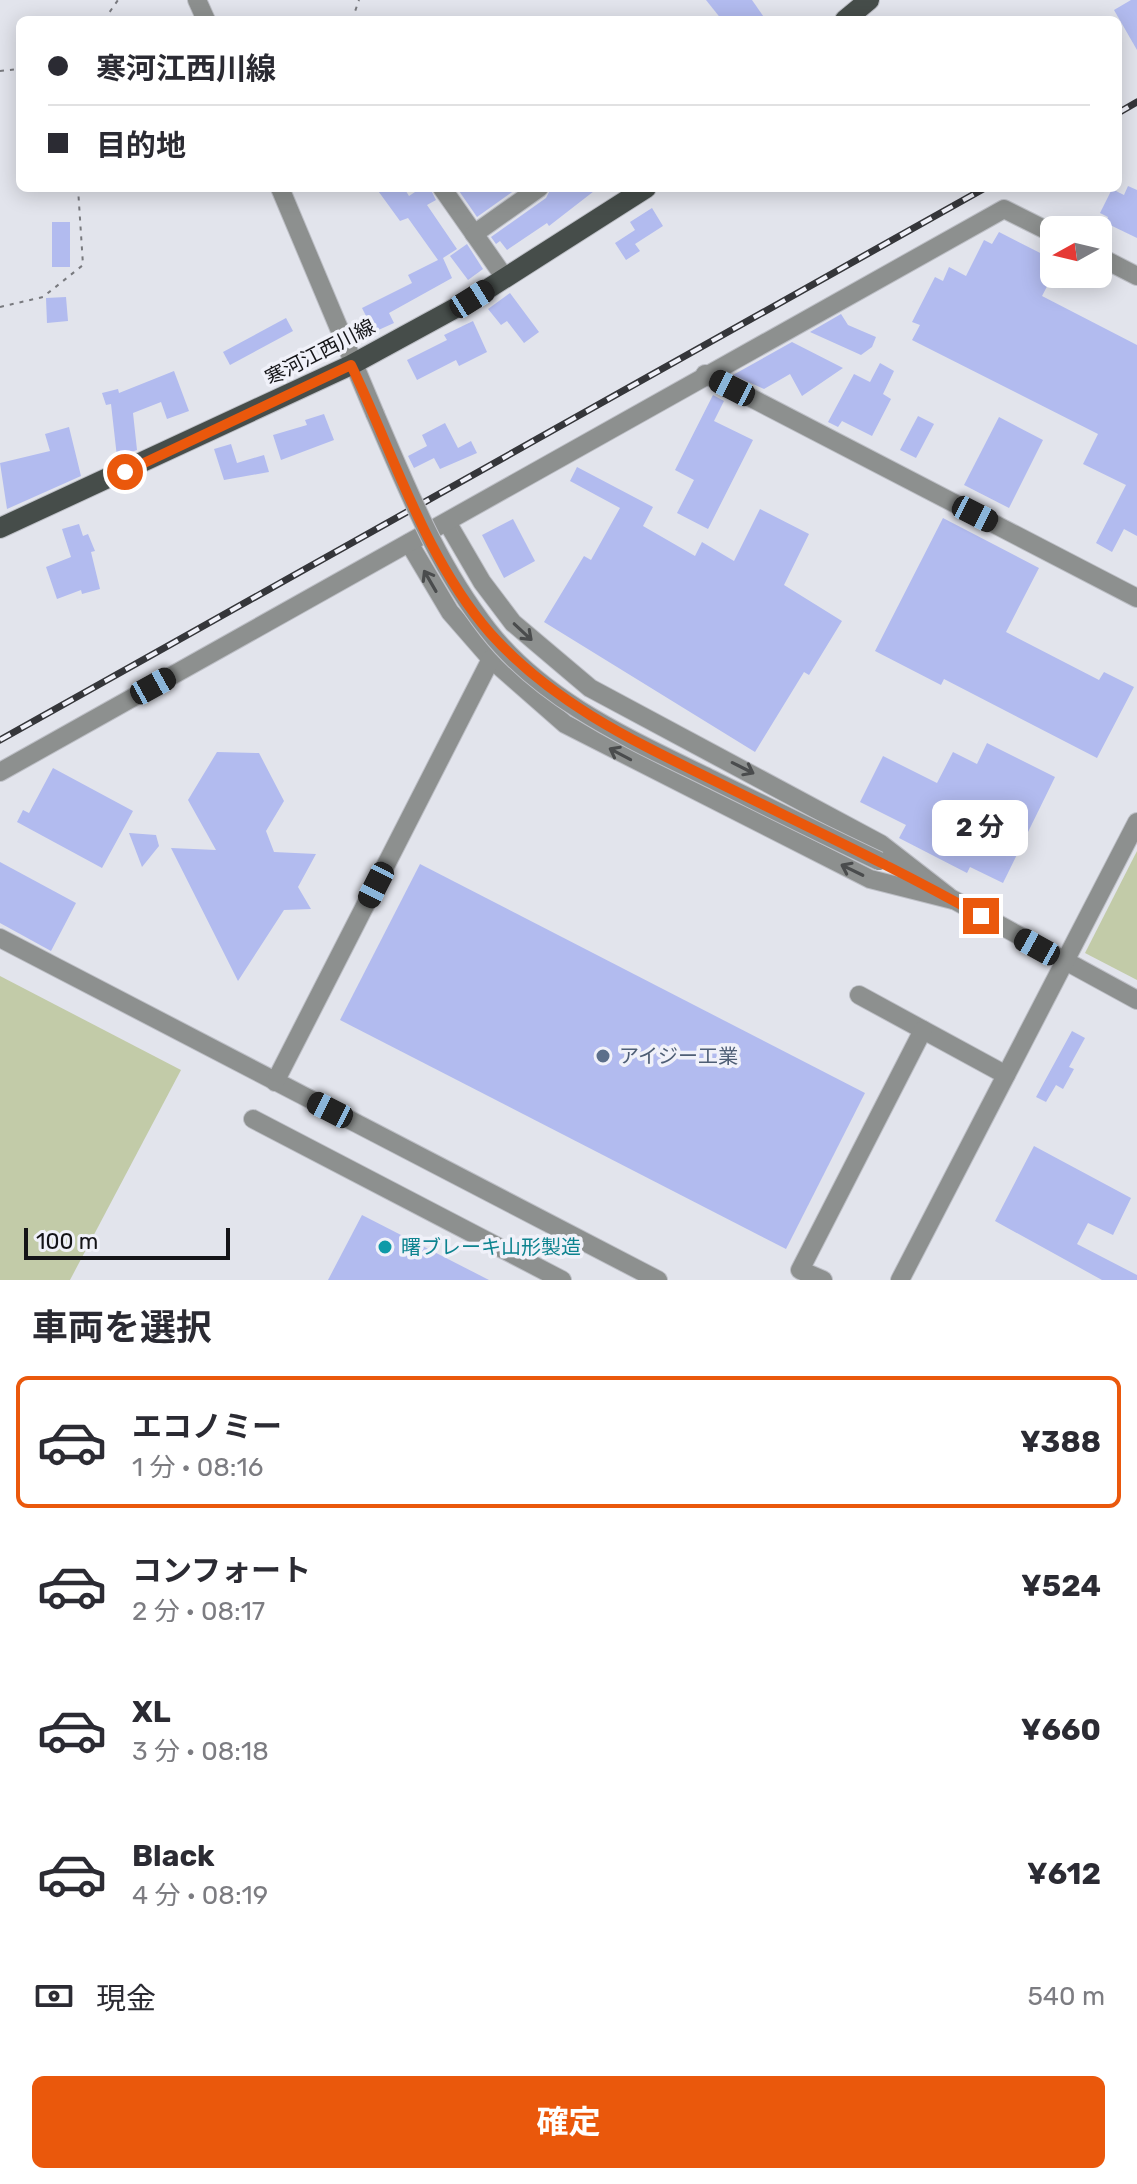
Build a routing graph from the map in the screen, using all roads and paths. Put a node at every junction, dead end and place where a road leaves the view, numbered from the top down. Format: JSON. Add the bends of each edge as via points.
{"nodes":[{"id":1,"x":869,"y":0,"type":"edge"},
{"id":2,"x":850,"y":16,"type":"edge"},
{"id":3,"x":78,"y":192,"type":"edge"},
{"id":4,"x":282,"y":192,"type":"edge"},
{"id":5,"x":445,"y":192,"type":"edge"},
{"id":6,"x":533,"y":192,"type":"edge"},
{"id":7,"x":640,"y":192,"type":"edge"},
{"id":8,"x":1040,"y":227,"type":"edge"},
{"id":9,"x":474,"y":234,"type":"junction"},
{"id":10,"x":1112,"y":263,"type":"edge"},
{"id":11,"x":1137,"y":276,"type":"edge"},
{"id":12,"x":505,"y":278,"type":"junction"},
{"id":13,"x":0,"y":307,"type":"edge"},
{"id":14,"x":351,"y":365,"type":"junction"},
{"id":15,"x":705,"y":374,"type":"junction"},
{"id":16,"x":447,"y":522,"type":"junction"},
{"id":17,"x":0,"y":528,"type":"edge"},
{"id":18,"x":409,"y":543,"type":"junction"},
{"id":19,"x":1137,"y":598,"type":"edge"},
{"id":20,"x":491,"y":659,"type":"junction"},
{"id":21,"x":0,"y":772,"type":"edge"},
{"id":22,"x":1137,"y":822,"type":"edge"},
{"id":23,"x":953,"y":900,"type":"junction"},
{"id":24,"x":0,"y":938,"type":"edge"},
{"id":25,"x":1065,"y":962,"type":"junction"},
{"id":26,"x":859,"y":995,"type":"dead end"},
{"id":27,"x":1137,"y":1000,"type":"edge"},
{"id":28,"x":923,"y":1030,"type":"junction"},
{"id":29,"x":1006,"y":1075,"type":"junction"},
{"id":30,"x":275,"y":1082,"type":"junction"},
{"id":31,"x":253,"y":1119,"type":"dead end"},
{"id":32,"x":562,"y":1280,"type":"edge"},
{"id":33,"x":658,"y":1280,"type":"edge"},
{"id":34,"x":823,"y":1280,"type":"edge"},
{"id":35,"x":900,"y":1280,"type":"edge"}],
"edges":[{"from":1,"to":2,"type":"main road"},
{"from":3,"to":13,"type":"path","via":[[83,265],[43,297]]},
{"from":4,"to":14,"type":"street"},
{"from":5,"to":9,"type":"street"},
{"from":6,"to":9,"type":"street"},
{"from":7,"to":12,"type":"main road","name":"寒河江西川線"},
{"from":8,"to":15,"type":"street","via":[[1004,209]]},
{"from":9,"to":12,"type":"street"},
{"from":10,"to":11,"type":"street"},
{"from":12,"to":14,"type":"main road","name":"寒河江西川線"},
{"from":14,"to":17,"type":"main road","name":"寒河江西川線"},
{"from":14,"to":23,"type":"street","bridge":true,"via":[[431,545],[489,632],[530,673],[570,704],[635,741]]},
{"from":15,"to":16,"type":"street"},
{"from":15,"to":19,"type":"street"},
{"from":16,"to":18,"type":"street"},
{"from":16,"to":23,"type":"street","one_way":true,"via":[[513,623],[590,688],[881,844]]},
{"from":20,"to":18,"type":"street","one_way":true,"via":[[450,612]]},
{"from":18,"to":21,"type":"street"},
{"from":23,"to":20,"type":"street","one_way":true,"via":[[870,879],[635,762],[565,724]]},
{"from":20,"to":30,"type":"street"},
{"from":22,"to":25,"type":"street"},
{"from":23,"to":25,"type":"street"},
{"from":24,"to":30,"type":"street"},
{"from":25,"to":27,"type":"street"},
{"from":25,"to":29,"type":"street"},
{"from":26,"to":28,"type":"street"},
{"from":28,"to":29,"type":"street"},
{"from":28,"to":34,"type":"street","via":[[800,1270]]},
{"from":29,"to":35,"type":"street"},
{"from":30,"to":33,"type":"street"},
{"from":31,"to":32,"type":"street"}]}
